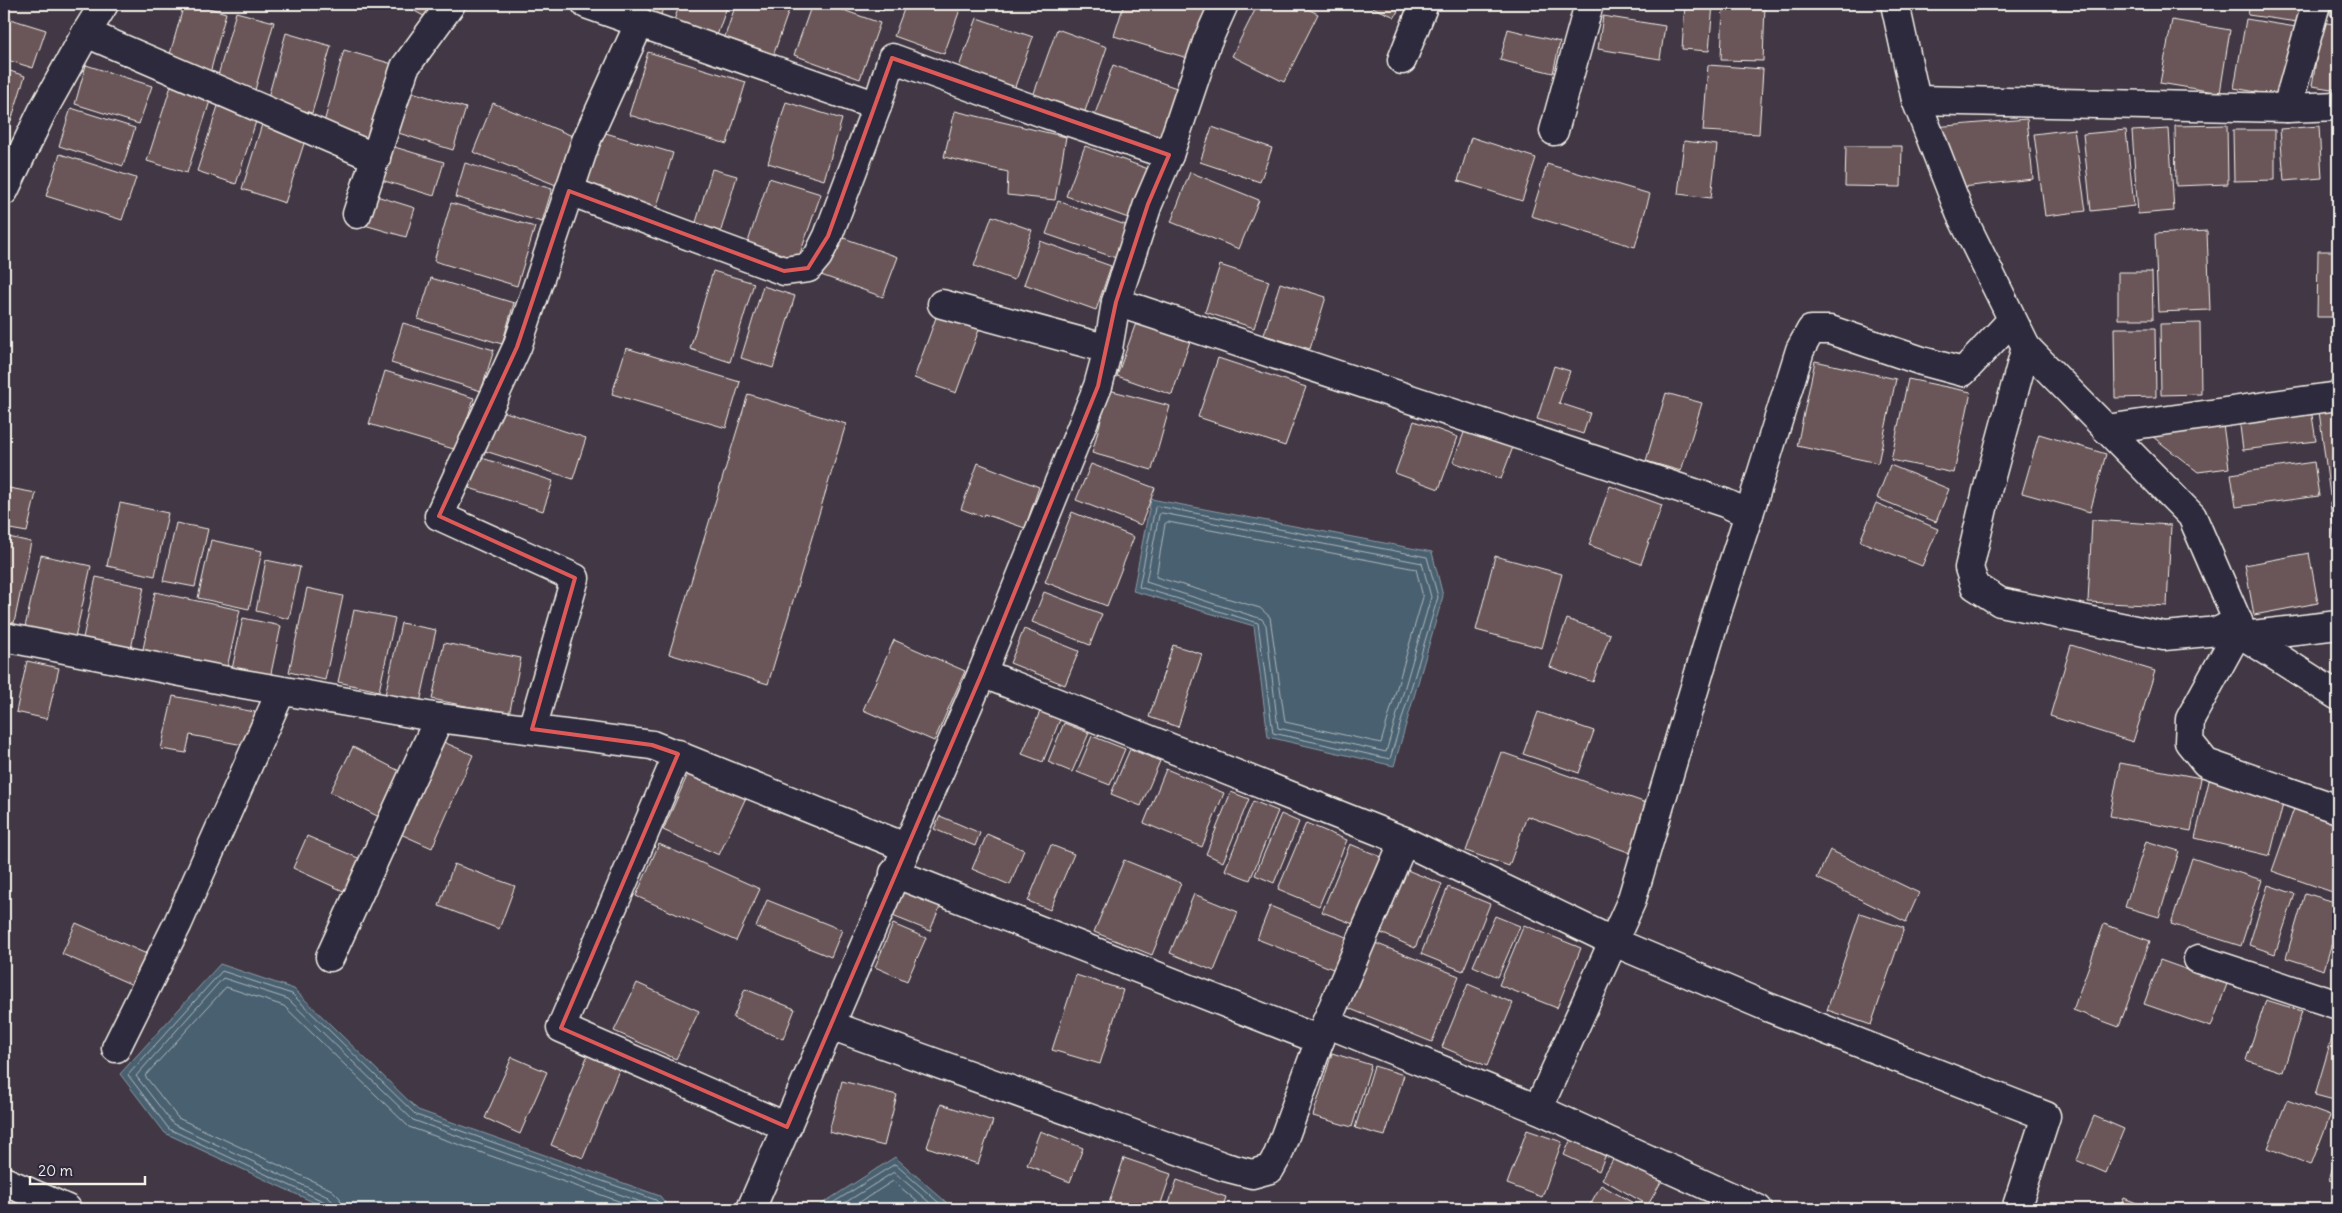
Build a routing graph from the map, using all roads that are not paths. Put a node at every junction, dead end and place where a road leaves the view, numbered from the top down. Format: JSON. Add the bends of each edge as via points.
{"nodes":[{"id":1,"x":104,"y":4,"type":"edge"},
{"id":2,"x":451,"y":4,"type":"edge"},
{"id":3,"x":586,"y":4,"type":"edge"},
{"id":4,"x":1224,"y":4,"type":"edge"},
{"id":5,"x":1424,"y":4,"type":"edge"},
{"id":6,"x":1588,"y":4,"type":"edge"},
{"id":7,"x":1895,"y":4,"type":"edge"},
{"id":8,"x":2316,"y":4,"type":"edge"},
{"id":9,"x":640,"y":22,"type":"junction"},
{"id":10,"x":86,"y":33,"type":"junction"},
{"id":11,"x":1402,"y":60,"type":"dead end"},
{"id":12,"x":1916,"y":100,"type":"junction"},
{"id":13,"x":877,"y":106,"type":"junction"},
{"id":14,"x":2338,"y":106,"type":"edge"},
{"id":15,"x":2287,"y":108,"type":"junction"},
{"id":16,"x":1554,"y":131,"type":"dead end"},
{"id":17,"x":1169,"y":155,"type":"junction"},
{"id":18,"x":376,"y":158,"type":"junction"},
{"id":19,"x":4,"y":191,"type":"edge"},
{"id":20,"x":569,"y":191,"type":"junction"},
{"id":21,"x":357,"y":214,"type":"dead end"},
{"id":22,"x":1116,"y":302,"type":"junction"},
{"id":23,"x":942,"y":304,"type":"dead end"},
{"id":24,"x":2011,"y":320,"type":"junction"},
{"id":25,"x":2026,"y":347,"type":"junction"},
{"id":26,"x":1108,"y":349,"type":"junction"},
{"id":27,"x":2338,"y":396,"type":"edge"},
{"id":28,"x":2106,"y":429,"type":"junction"},
{"id":29,"x":1749,"y":514,"type":"junction"},
{"id":30,"x":2338,"y":625,"type":"edge"},
{"id":31,"x":2240,"y":628,"type":"junction"},
{"id":32,"x":4,"y":636,"type":"edge"},
{"id":33,"x":982,"y":673,"type":"junction"},
{"id":34,"x":281,"y":691,"type":"junction"},
{"id":35,"x":2338,"y":696,"type":"edge"},
{"id":36,"x":439,"y":718,"type":"junction"},
{"id":37,"x":532,"y":729,"type":"junction"},
{"id":38,"x":678,"y":754,"type":"junction"},
{"id":39,"x":2338,"y":809,"type":"edge"},
{"id":40,"x":1404,"y":841,"type":"junction"},
{"id":41,"x":906,"y":848,"type":"junction"},
{"id":42,"x":894,"y":873,"type":"junction"},
{"id":43,"x":1614,"y":942,"type":"junction"},
{"id":44,"x":330,"y":957,"type":"dead end"},
{"id":45,"x":2198,"y":959,"type":"dead end"},
{"id":46,"x":2338,"y":1005,"type":"edge"},
{"id":47,"x":830,"y":1025,"type":"junction"},
{"id":48,"x":1323,"y":1031,"type":"junction"},
{"id":49,"x":116,"y":1048,"type":"dead end"},
{"id":50,"x":1538,"y":1108,"type":"junction"},
{"id":51,"x":787,"y":1127,"type":"junction"},
{"id":52,"x":4,"y":1181,"type":"edge"},
{"id":53,"x":67,"y":1209,"type":"edge"},
{"id":54,"x":751,"y":1209,"type":"edge"},
{"id":55,"x":1758,"y":1209,"type":"edge"},
{"id":56,"x":2016,"y":1209,"type":"edge"}],
"edges":[{"from":1,"to":10,"type":"main road"},
{"from":2,"to":18,"type":"main road","via":[[405,67]]},
{"from":3,"to":9,"type":"main road"},
{"from":4,"to":17,"type":"main road","via":[[1207,42]]},
{"from":5,"to":11,"type":"main road"},
{"from":6,"to":16,"type":"main road"},
{"from":7,"to":12,"type":"main road"},
{"from":8,"to":15,"type":"main road"},
{"from":9,"to":13,"type":"main road"},
{"from":9,"to":20,"type":"main road","via":[[586,141]]},
{"from":10,"to":18,"type":"main road"},
{"from":10,"to":19,"type":"main road","via":[[42,112]]},
{"from":12,"to":15,"type":"main road"},
{"from":12,"to":24,"type":"main road","via":[[1960,213]]},
{"from":13,"to":17,"type":"main road","via":[[892,58]]},
{"from":13,"to":20,"type":"main road","via":[[828,236],[808,268],[784,271]]},
{"from":14,"to":15,"type":"main road"},
{"from":17,"to":22,"type":"main road","via":[[1148,204]]},
{"from":18,"to":21,"type":"main road"},
{"from":20,"to":37,"type":"main road","via":[[517,347],[439,516],[576,578]]},
{"from":22,"to":26,"type":"main road"},
{"from":22,"to":29,"type":"main road"},
{"from":23,"to":26,"type":"main road"},
{"from":24,"to":25,"type":"main road"},
{"from":24,"to":29,"type":"main road","via":[[1963,372],[1830,330],[1811,330],[1800,350]]},
{"from":25,"to":28,"type":"main road"},
{"from":25,"to":31,"type":"main road","via":[[1969,568],[1975,586],[2000,602],[2164,636]]},
{"from":26,"to":33,"type":"main road","via":[[1098,386]]},
{"from":27,"to":28,"type":"main road"},
{"from":28,"to":31,"type":"main road","via":[[2192,516]]},
{"from":29,"to":43,"type":"main road","via":[[1631,902]]},
{"from":30,"to":31,"type":"main road"},
{"from":31,"to":35,"type":"main road"},
{"from":31,"to":39,"type":"main road","via":[[2190,719],[2189,742],[2206,763]]},
{"from":32,"to":34,"type":"main road"},
{"from":33,"to":40,"type":"main road"},
{"from":33,"to":41,"type":"main road"},
{"from":34,"to":36,"type":"main road"},
{"from":34,"to":49,"type":"main road","via":[[178,924]]},
{"from":36,"to":37,"type":"main road"},
{"from":36,"to":44,"type":"main road"},
{"from":37,"to":38,"type":"main road","via":[[652,745]]},
{"from":38,"to":41,"type":"main road"},
{"from":38,"to":51,"type":"main road","via":[[561,1028]]},
{"from":40,"to":43,"type":"main road"},
{"from":40,"to":48,"type":"main road"},
{"from":41,"to":42,"type":"main road"},
{"from":42,"to":47,"type":"main road"},
{"from":42,"to":48,"type":"main road"},
{"from":43,"to":50,"type":"main road"},
{"from":43,"to":56,"type":"main road","via":[[1770,1008],[2046,1116]]},
{"from":45,"to":46,"type":"main road"},
{"from":47,"to":48,"type":"main road","via":[[1252,1174],[1270,1169],[1278,1155]]},
{"from":47,"to":51,"type":"main road"},
{"from":48,"to":50,"type":"main road"},
{"from":50,"to":55,"type":"main road"},
{"from":51,"to":54,"type":"main road"},
{"from":52,"to":53,"type":"main road"}]}
